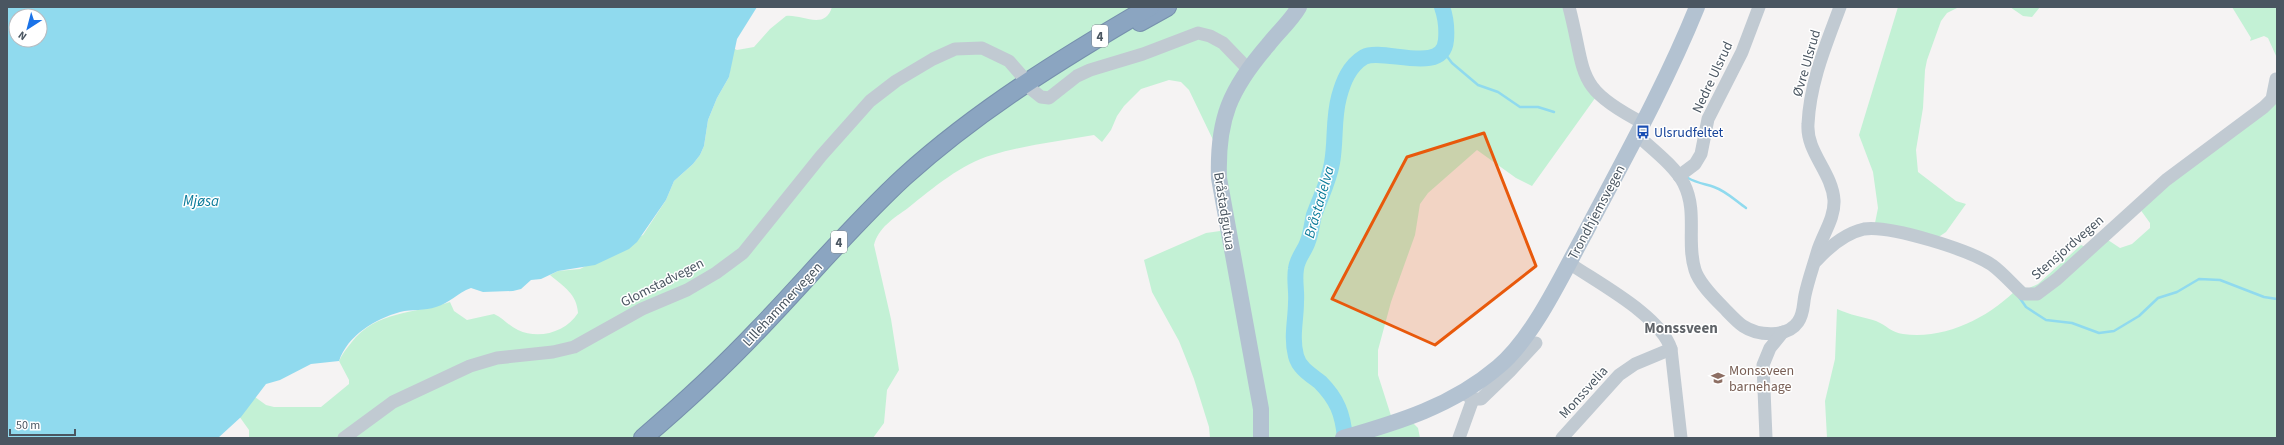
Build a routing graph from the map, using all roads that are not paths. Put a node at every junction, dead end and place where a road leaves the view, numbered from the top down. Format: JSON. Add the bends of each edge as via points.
{"nodes":[{"id":1,"x":1150,"y":7,"type":"edge"},
{"id":2,"x":1167,"y":7,"type":"edge"},
{"id":3,"x":1299,"y":7,"type":"edge"},
{"id":4,"x":1569,"y":7,"type":"edge"},
{"id":5,"x":1697,"y":7,"type":"edge"},
{"id":6,"x":1759,"y":7,"type":"edge"},
{"id":7,"x":1840,"y":7,"type":"edge"},
{"id":8,"x":1052,"y":67,"type":"junction"},
{"id":9,"x":1248,"y":69,"type":"junction"},
{"id":10,"x":1023,"y":77,"type":"dead end"},
{"id":11,"x":2276,"y":79,"type":"edge"},
{"id":12,"x":1031,"y":89,"type":"dead end"},
{"id":13,"x":1640,"y":129,"type":"junction"},
{"id":14,"x":1679,"y":176,"type":"junction"},
{"id":15,"x":1569,"y":263,"type":"junction"},
{"id":16,"x":1814,"y":264,"type":"junction"},
{"id":17,"x":1783,"y":332,"type":"junction"},
{"id":18,"x":1536,"y":343,"type":"dead end"},
{"id":19,"x":1671,"y":350,"type":"junction"},
{"id":20,"x":1468,"y":396,"type":"junction"},
{"id":21,"x":344,"y":438,"type":"edge"},
{"id":22,"x":643,"y":438,"type":"edge"},
{"id":23,"x":1261,"y":438,"type":"edge"},
{"id":24,"x":1343,"y":438,"type":"edge"},
{"id":25,"x":1459,"y":438,"type":"edge"},
{"id":26,"x":1562,"y":438,"type":"edge"},
{"id":27,"x":1681,"y":438,"type":"edge"},
{"id":28,"x":1766,"y":438,"type":"edge"}],
"edges":[{"from":1,"to":8,"type":"highway","name":"Lillehammervegen","number":"4"},
{"from":2,"to":8,"type":"highway","name":"Lillehammervegen","number":"4","via":[[1081,55]]},
{"from":3,"to":9,"type":"main road","name":"Bråstadgutua"},
{"from":4,"to":13,"type":"street","via":[[1581,68],[1587,81],[1607,103]]},
{"from":5,"to":13,"type":"main road","name":"Trondhjemsvegen"},
{"from":6,"to":14,"type":"street","name":"Nedre Ulsrud","via":[[1742,52],[1708,119],[1701,154],[1695,164]]},
{"from":7,"to":16,"type":"street","name":"Øvre Ulsrud","via":[[1821,57],[1810,102],[1809,139],[1832,189],[1834,200],[1833,212]]},
{"from":8,"to":22,"type":"highway","name":"Lillehammervegen","number":"4","via":[[968,124],[904,177],[716,373]]},
{"from":9,"to":12,"type":"street","via":[[1223,43],[1198,33],[1143,54],[1090,70],[1077,76],[1049,98],[1041,97]]},
{"from":9,"to":23,"type":"main road","name":"Bråstadgutua","via":[[1236,87],[1221,127],[1218,149],[1219,178],[1258,389]]},
{"from":10,"to":21,"type":"street","name":"Glomstadvegen","via":[[1009,61],[982,48],[956,49],[916,68],[870,101],[821,156],[743,253],[710,277],[677,295],[642,309],[574,347],[553,352],[508,356],[470,366],[393,402]]},
{"from":11,"to":16,"type":"street","name":"Stensjordvegen","via":[[2272,99],[2264,107],[2166,180],[2084,256],[2037,294],[2023,294],[1992,265],[1963,251],[1920,237],[1879,230],[1864,229],[1853,233],[1826,250]]},
{"from":13,"to":14,"type":"street"},
{"from":13,"to":15,"type":"main road","name":"Trondhjemsvegen"},
{"from":14,"to":17,"type":"street","via":[[1691,204],[1692,259],[1695,272],[1710,292],[1743,326],[1767,334]]},
{"from":15,"to":19,"type":"street","via":[[1642,313],[1668,339]]},
{"from":15,"to":20,"type":"main road","name":"Trondhjemsvegen","via":[[1526,335]]},
{"from":16,"to":17,"type":"street","name":"Stensjordvegen","via":[[1798,323]]},
{"from":17,"to":28,"type":"street","via":[[1768,352],[1763,365]]},
{"from":18,"to":20,"type":"street","name":"Trondhjemsvegen","via":[[1481,399]]},
{"from":19,"to":26,"type":"street","name":"Monssvelia","via":[[1635,364],[1619,375]]},
{"from":19,"to":27,"type":"street"},
{"from":20,"to":24,"type":"main road","name":"Trondhjemsvegen","via":[[1386,426]]},
{"from":20,"to":25,"type":"street"}]}
